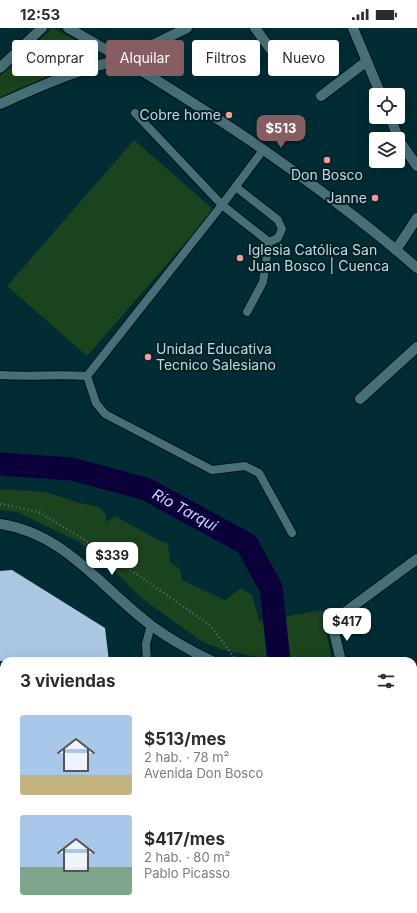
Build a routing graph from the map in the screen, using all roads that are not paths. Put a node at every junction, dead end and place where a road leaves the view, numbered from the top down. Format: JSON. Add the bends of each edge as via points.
{"nodes":[{"id":1,"x":42,"y":28,"type":"edge"},
{"id":2,"x":68,"y":28,"type":"edge"},
{"id":3,"x":187,"y":28,"type":"edge"},
{"id":4,"x":255,"y":28,"type":"edge"},
{"id":5,"x":353,"y":28,"type":"edge"},
{"id":6,"x":163,"y":40,"type":"edge"},
{"id":7,"x":268,"y":46,"type":"edge"},
{"id":8,"x":106,"y":49,"type":"edge"},
{"id":9,"x":367,"y":61,"type":"junction"},
{"id":10,"x":106,"y":62,"type":"edge"},
{"id":11,"x":0,"y":68,"type":"edge"},
{"id":12,"x":150,"y":76,"type":"edge"},
{"id":13,"x":378,"y":88,"type":"edge"},
{"id":14,"x":321,"y":96,"type":"dead end"},
{"id":15,"x":0,"y":104,"type":"edge"},
{"id":16,"x":135,"y":112,"type":"dead end"},
{"id":17,"x":393,"y":124,"type":"edge"},
{"id":18,"x":263,"y":150,"type":"junction"},
{"id":19,"x":417,"y":166,"type":"edge"},
{"id":20,"x":236,"y":187,"type":"junction"},
{"id":21,"x":222,"y":205,"type":"junction"},
{"id":22,"x":417,"y":218,"type":"edge"},
{"id":23,"x":269,"y":242,"type":"junction"},
{"id":24,"x":396,"y":250,"type":"junction"},
{"id":25,"x":417,"y":268,"type":"edge"},
{"id":26,"x":247,"y":312,"type":"dead end"},
{"id":27,"x":417,"y":347,"type":"edge"},
{"id":28,"x":0,"y":375,"type":"edge"},
{"id":29,"x":87,"y":376,"type":"junction"},
{"id":30,"x":360,"y":399,"type":"dead end"},
{"id":31,"x":0,"y":524,"type":"edge"},
{"id":32,"x":292,"y":533,"type":"dead end"},
{"id":33,"x":417,"y":559,"type":"edge"},
{"id":34,"x":151,"y":625,"type":"junction"},
{"id":35,"x":147,"y":657,"type":"edge"},
{"id":36,"x":204,"y":657,"type":"edge"},
{"id":37,"x":340,"y":657,"type":"edge"}],
"edges":[{"from":1,"to":11,"type":"street"},
{"from":2,"to":8,"type":"street"},
{"from":3,"to":6,"type":"street"},
{"from":4,"to":7,"type":"street"},
{"from":5,"to":9,"type":"street"},
{"from":9,"to":13,"type":"street"},
{"from":9,"to":14,"type":"street"},
{"from":10,"to":15,"type":"street","via":[[76,71]]},
{"from":12,"to":18,"type":"street"},
{"from":16,"to":21,"type":"lane"},
{"from":17,"to":19,"type":"street","via":[[400,142]]},
{"from":18,"to":20,"type":"lane"},
{"from":18,"to":24,"type":"street","via":[[305,178]]},
{"from":20,"to":21,"type":"lane"},
{"from":20,"to":23,"type":"lane","via":[[278,220],[282,229],[278,238]]},
{"from":21,"to":23,"type":"lane"},
{"from":21,"to":29,"type":"lane"},
{"from":22,"to":24,"type":"street"},
{"from":23,"to":26,"type":"lane","via":[[263,282]]},
{"from":24,"to":25,"type":"street"},
{"from":27,"to":30,"type":"street"},
{"from":28,"to":29,"type":"lane"},
{"from":29,"to":32,"type":"lane","via":[[96,403],[105,414],[212,470],[245,466],[259,473]]},
{"from":31,"to":34,"type":"street","via":[[54,543],[92,572]]},
{"from":33,"to":37,"type":"street","via":[[336,618],[333,628]]},
{"from":34,"to":35,"type":"lane","via":[[146,644]]},
{"from":34,"to":36,"type":"street"}]}
